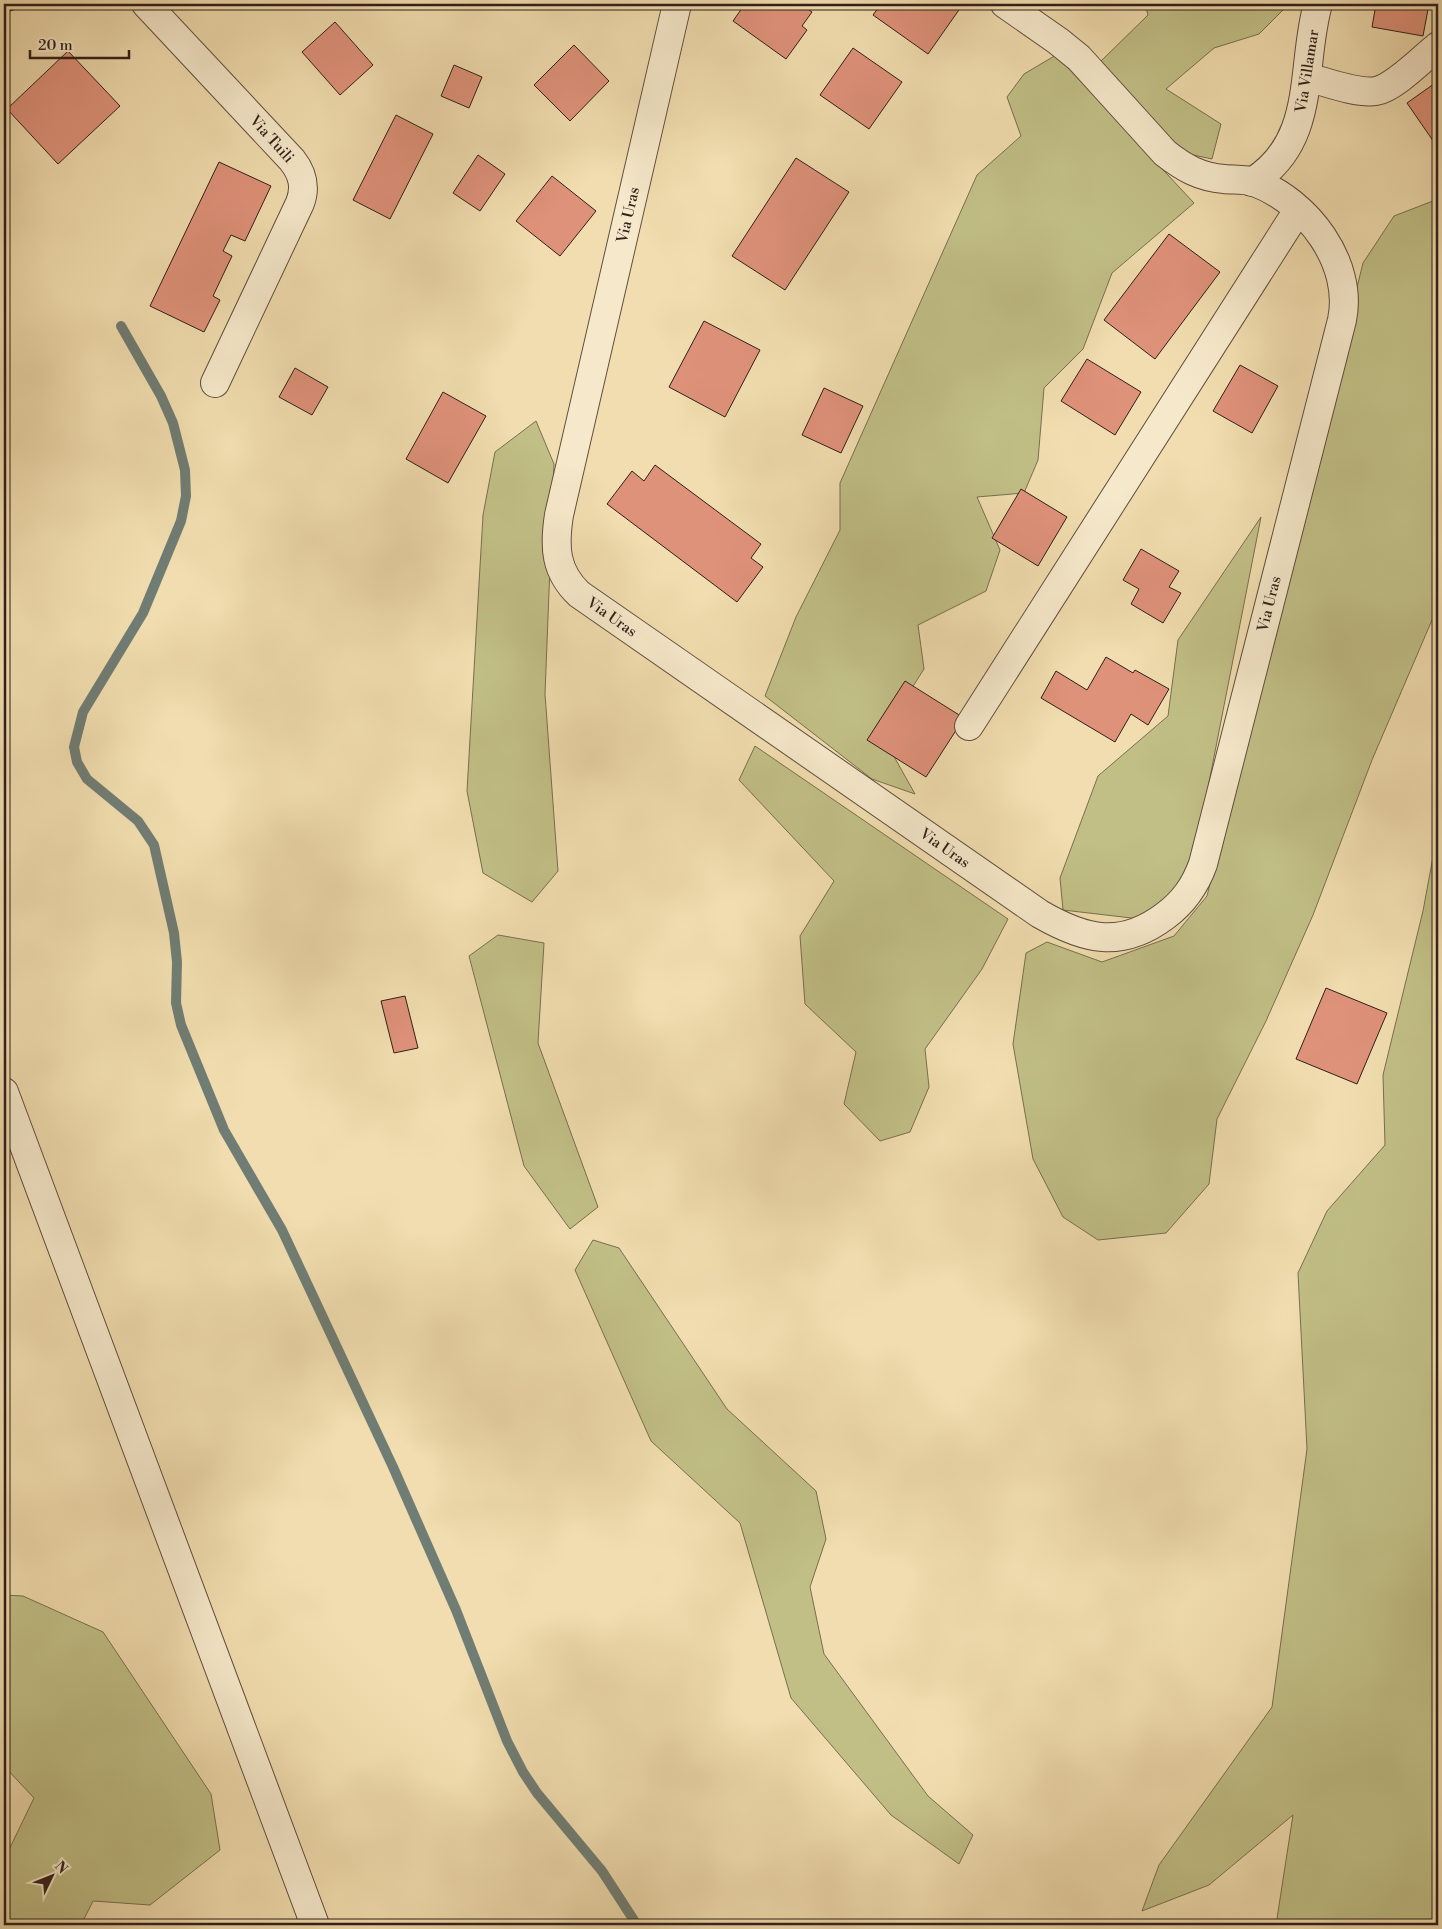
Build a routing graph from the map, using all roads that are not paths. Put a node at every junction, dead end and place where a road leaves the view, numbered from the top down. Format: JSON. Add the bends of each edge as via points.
{"nodes":[{"id":1,"x":146,"y":4,"type":"edge"},
{"id":2,"x":677,"y":4,"type":"edge"},
{"id":3,"x":1005,"y":4,"type":"edge"},
{"id":4,"x":1318,"y":4,"type":"edge"},
{"id":5,"x":1438,"y":46,"type":"edge"},
{"id":6,"x":1307,"y":77,"type":"junction"},
{"id":7,"x":1252,"y":182,"type":"junction"},
{"id":8,"x":1298,"y":210,"type":"junction"},
{"id":9,"x":215,"y":383,"type":"dead end"},
{"id":10,"x":969,"y":726,"type":"dead end"},
{"id":11,"x":4,"y":1092,"type":"edge"},
{"id":12,"x":315,"y":1925,"type":"edge"}],
"edges":[{"from":1,"to":9,"type":"street","name":"Via Tuili","via":[[292,160],[304,183],[300,203]]},
{"from":2,"to":8,"type":"street","name":"Via Uras","via":[[559,515],[556,545],[559,566],[580,594],[1040,914],[1075,932],[1112,938],[1144,931],[1183,901],[1203,864],[1344,310],[1344,288],[1336,264],[1318,233]]},
{"from":3,"to":7,"type":"street","name":"Via Uras","via":[[1068,49],[1178,163],[1204,176]]},
{"from":4,"to":6,"type":"street","name":"Via Villamar"},
{"from":5,"to":6,"type":"street","via":[[1391,84],[1377,91]]},
{"from":6,"to":7,"type":"street","name":"Via Villamar","via":[[1300,116],[1292,138],[1275,164]]},
{"from":7,"to":8,"type":"street","name":"Via Uras","via":[[1277,194]]},
{"from":8,"to":10,"type":"street"},
{"from":11,"to":12,"type":"street"}]}
